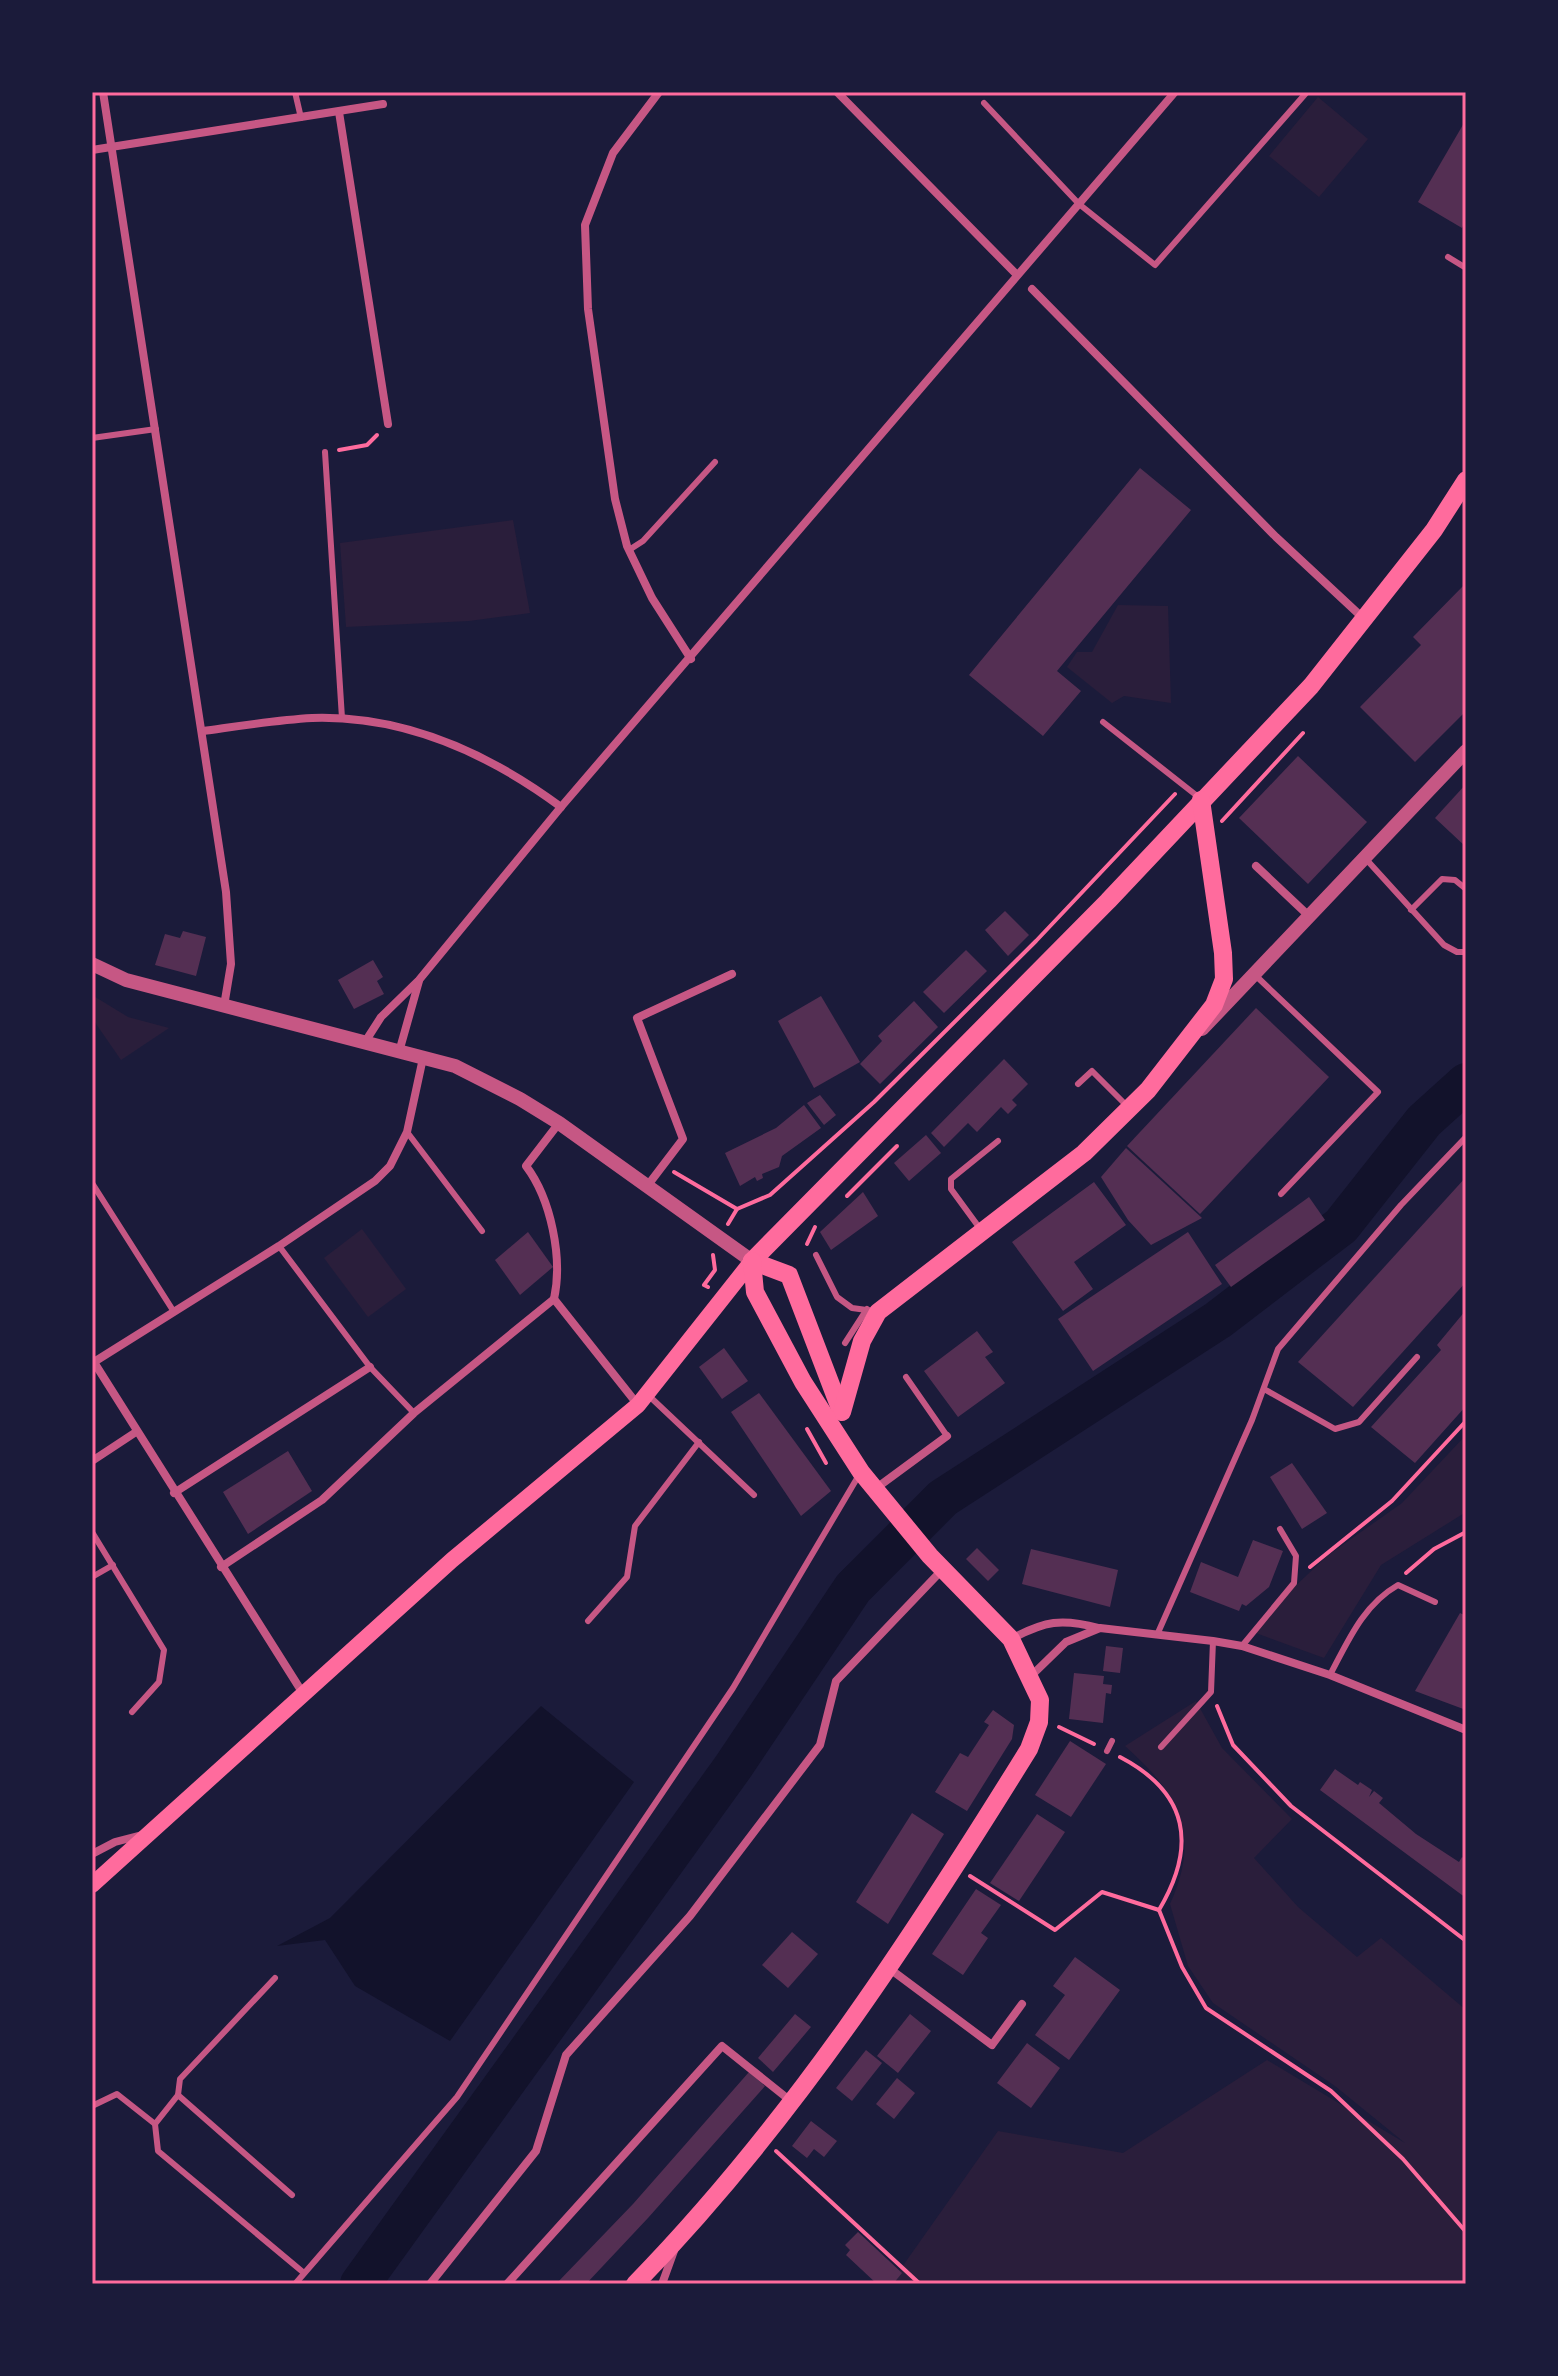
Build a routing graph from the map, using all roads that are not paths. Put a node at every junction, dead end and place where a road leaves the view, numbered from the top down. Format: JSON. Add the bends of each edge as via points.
{"nodes":[{"id":1,"x":103,"y":92,"type":"edge"},
{"id":2,"x":295,"y":92,"type":"edge"},
{"id":3,"x":659,"y":92,"type":"edge"},
{"id":4,"x":837,"y":92,"type":"edge"},
{"id":5,"x":1175,"y":92,"type":"edge"},
{"id":6,"x":1307,"y":92,"type":"edge"},
{"id":7,"x":984,"y":103,"type":"dead end"},
{"id":8,"x":383,"y":104,"type":"dead end"},
{"id":9,"x":339,"y":112,"type":"junction"},
{"id":10,"x":301,"y":118,"type":"junction"},
{"id":11,"x":112,"y":147,"type":"junction"},
{"id":12,"x":92,"y":150,"type":"edge"},
{"id":13,"x":1079,"y":204,"type":"junction"},
{"id":14,"x":1448,"y":257,"type":"dead end"},
{"id":15,"x":1466,"y":268,"type":"edge"},
{"id":16,"x":1016,"y":274,"type":"junction"},
{"id":17,"x":1032,"y":289,"type":"dead end"},
{"id":18,"x":388,"y":424,"type":"road end"},
{"id":19,"x":156,"y":429,"type":"junction"},
{"id":20,"x":92,"y":438,"type":"edge"},
{"id":21,"x":325,"y":452,"type":"road end"},
{"id":22,"x":715,"y":462,"type":"dead end"},
{"id":23,"x":1466,"y":480,"type":"edge"},
{"id":24,"x":629,"y":550,"type":"junction"},
{"id":25,"x":1363,"y":619,"type":"junction"},
{"id":26,"x":691,"y":659,"type":"junction"},
{"id":27,"x":342,"y":718,"type":"junction"},
{"id":28,"x":1103,"y":722,"type":"dead end"},
{"id":29,"x":203,"y":731,"type":"junction"},
{"id":30,"x":1466,"y":751,"type":"edge"},
{"id":31,"x":1201,"y":800,"type":"junction"},
{"id":32,"x":561,"y":807,"type":"junction"},
{"id":33,"x":1365,"y":858,"type":"junction"},
{"id":34,"x":1256,"y":866,"type":"dead end"},
{"id":35,"x":1466,"y":889,"type":"edge"},
{"id":36,"x":1411,"y":910,"type":"junction"},
{"id":37,"x":1310,"y":917,"type":"junction"},
{"id":38,"x":1466,"y":952,"type":"edge"},
{"id":39,"x":92,"y":964,"type":"edge"},
{"id":40,"x":732,"y":974,"type":"dead end"},
{"id":41,"x":1255,"y":975,"type":"junction"},
{"id":42,"x":419,"y":980,"type":"junction"},
{"id":43,"x":224,"y":1006,"type":"junction"},
{"id":44,"x":1194,"y":1032,"type":"junction"},
{"id":45,"x":365,"y":1042,"type":"junction"},
{"id":46,"x":399,"y":1052,"type":"junction"},
{"id":47,"x":423,"y":1058,"type":"junction"},
{"id":48,"x":1078,"y":1084,"type":"dead end"},
{"id":49,"x":1130,"y":1108,"type":"junction"},
{"id":50,"x":559,"y":1123,"type":"junction"},
{"id":51,"x":407,"y":1132,"type":"junction"},
{"id":52,"x":1466,"y":1137,"type":"edge"},
{"id":53,"x":998,"y":1141,"type":"dead end"},
{"id":54,"x":92,"y":1183,"type":"edge"},
{"id":55,"x":648,"y":1185,"type":"junction"},
{"id":56,"x":1281,"y":1194,"type":"dead end"},
{"id":57,"x":981,"y":1230,"type":"junction"},
{"id":58,"x":482,"y":1231,"type":"dead end"},
{"id":59,"x":279,"y":1246,"type":"junction"},
{"id":60,"x":816,"y":1255,"type":"dead end"},
{"id":61,"x":752,"y":1261,"type":"junction"},
{"id":62,"x":554,"y":1299,"type":"junction"},
{"id":63,"x":873,"y":1310,"type":"junction"},
{"id":64,"x":174,"y":1312,"type":"junction"},
{"id":65,"x":845,"y":1343,"type":"dead end"},
{"id":66,"x":1417,"y":1357,"type":"dead end"},
{"id":67,"x":93,"y":1360,"type":"edge"},
{"id":68,"x":370,"y":1367,"type":"junction"},
{"id":69,"x":906,"y":1377,"type":"dead end"},
{"id":70,"x":1264,"y":1389,"type":"junction"},
{"id":71,"x":643,"y":1400,"type":"junction"},
{"id":72,"x":842,"y":1412,"type":"junction"},
{"id":73,"x":414,"y":1413,"type":"junction"},
{"id":74,"x":136,"y":1432,"type":"junction"},
{"id":75,"x":947,"y":1436,"type":"joint"},
{"id":76,"x":699,"y":1442,"type":"junction"},
{"id":77,"x":841,"y":1443,"type":"junction"},
{"id":78,"x":92,"y":1461,"type":"edge"},
{"id":79,"x":861,"y":1472,"type":"junction"},
{"id":80,"x":174,"y":1493,"type":"junction"},
{"id":81,"x":754,"y":1495,"type":"dead end"},
{"id":82,"x":878,"y":1495,"type":"junction"},
{"id":83,"x":1280,"y":1529,"type":"dead end"},
{"id":84,"x":1212,"y":1530,"type":"dead end"},
{"id":85,"x":1201,"y":1531,"type":"junction"},
{"id":86,"x":92,"y":1532,"type":"edge"},
{"id":87,"x":936,"y":1563,"type":"junction"},
{"id":88,"x":113,"y":1565,"type":"junction"},
{"id":89,"x":221,"y":1567,"type":"junction"},
{"id":90,"x":92,"y":1577,"type":"edge"},
{"id":91,"x":1435,"y":1602,"type":"dead end"},
{"id":92,"x":588,"y":1621,"type":"dead end"},
{"id":93,"x":1100,"y":1628,"type":"junction"},
{"id":94,"x":1157,"y":1635,"type":"junction"},
{"id":95,"x":1011,"y":1639,"type":"junction"},
{"id":96,"x":1213,"y":1641,"type":"junction"},
{"id":97,"x":1242,"y":1646,"type":"junction"},
{"id":98,"x":1330,"y":1675,"type":"junction"},
{"id":99,"x":1031,"y":1676,"type":"junction"},
{"id":100,"x":304,"y":1695,"type":"junction"},
{"id":101,"x":132,"y":1712,"type":"dead end"},
{"id":102,"x":1466,"y":1730,"type":"edge"},
{"id":103,"x":1112,"y":1741,"type":"dead end"},
{"id":104,"x":1161,"y":1747,"type":"dead end"},
{"id":105,"x":1107,"y":1751,"type":"dead end"},
{"id":106,"x":150,"y":1833,"type":"junction"},
{"id":107,"x":92,"y":1854,"type":"edge"},
{"id":108,"x":92,"y":1885,"type":"edge"},
{"id":109,"x":890,"y":1969,"type":"junction"},
{"id":110,"x":275,"y":1978,"type":"dead end"},
{"id":111,"x":1022,"y":2004,"type":"dead end"},
{"id":112,"x":178,"y":2095,"type":"junction"},
{"id":113,"x":792,"y":2102,"type":"junction"},
{"id":114,"x":92,"y":2106,"type":"edge"},
{"id":115,"x":155,"y":2124,"type":"junction"},
{"id":116,"x":292,"y":2195,"type":"dead end"},
{"id":117,"x":678,"y":2239,"type":"junction"},
{"id":118,"x":304,"y":2273,"type":"junction"},
{"id":119,"x":295,"y":2284,"type":"edge"},
{"id":120,"x":430,"y":2284,"type":"edge"},
{"id":121,"x":507,"y":2284,"type":"edge"},
{"id":122,"x":635,"y":2284,"type":"edge"},
{"id":123,"x":662,"y":2284,"type":"edge"}],
"edges":[{"from":1,"to":11,"type":"street"},
{"from":2,"to":10,"type":"lane"},
{"from":3,"to":24,"type":"street","via":[[613,153],[585,225],[588,309],[601,414]]},
{"from":4,"to":16,"type":"street"},
{"from":5,"to":13,"type":"street"},
{"from":6,"to":13,"type":"lane","via":[[1155,265]]},
{"from":7,"to":13,"type":"lane"},
{"from":8,"to":9,"type":"street"},
{"from":9,"to":10,"type":"street"},
{"from":9,"to":18,"type":"street"},
{"from":10,"to":11,"type":"street"},
{"from":11,"to":12,"type":"street"},
{"from":11,"to":19,"type":"street"},
{"from":13,"to":16,"type":"street"},
{"from":14,"to":15,"type":"lane"},
{"from":16,"to":26,"type":"street"},
{"from":17,"to":25,"type":"street"},
{"from":19,"to":20,"type":"lane"},
{"from":19,"to":29,"type":"street"},
{"from":21,"to":27,"type":"lane"},
{"from":22,"to":24,"type":"lane"},
{"from":23,"to":25,"type":"main road","via":[[1434,530]]},
{"from":24,"to":26,"type":"street"},
{"from":25,"to":31,"type":"main road","via":[[1311,686]]},
{"from":26,"to":32,"type":"street"},
{"from":27,"to":29,"type":"street"},
{"from":27,"to":32,"type":"street","via":[[398,726],[472,751]]},
{"from":28,"to":31,"type":"lane"},
{"from":29,"to":43,"type":"street","via":[[230,929]]},
{"from":30,"to":33,"type":"street"},
{"from":31,"to":44,"type":"main road","via":[[1224,979],[1214,1005]]},
{"from":31,"to":61,"type":"main road"},
{"from":32,"to":42,"type":"street"},
{"from":33,"to":36,"type":"lane"},
{"from":33,"to":37,"type":"street"},
{"from":34,"to":37,"type":"street"},
{"from":35,"to":36,"type":"lane","via":[[1455,880],[1442,879]]},
{"from":36,"to":38,"type":"lane","via":[[1444,945]]},
{"from":37,"to":41,"type":"street"},
{"from":39,"to":43,"type":"street","via":[[126,980]]},
{"from":40,"to":55,"type":"street","via":[[637,1018],[683,1139]]},
{"from":41,"to":44,"type":"street","via":[[1207,1027]]},
{"from":41,"to":56,"type":"lane","via":[[1378,1092]]},
{"from":42,"to":45,"type":"street","via":[[381,1017]]},
{"from":42,"to":46,"type":"street"},
{"from":43,"to":45,"type":"street"},
{"from":44,"to":49,"type":"main road"},
{"from":45,"to":46,"type":"street"},
{"from":46,"to":47,"type":"street"},
{"from":47,"to":50,"type":"street","via":[[455,1066]]},
{"from":47,"to":51,"type":"street"},
{"from":48,"to":49,"type":"lane","via":[[1092,1071]]},
{"from":49,"to":57,"type":"main road","via":[[1084,1153]]},
{"from":50,"to":55,"type":"street"},
{"from":50,"to":62,"type":"street","via":[[526,1166],[539,1183],[547,1210],[559,1277]]},
{"from":51,"to":58,"type":"lane"},
{"from":51,"to":59,"type":"street","via":[[390,1166],[375,1181]]},
{"from":52,"to":70,"type":"lane","via":[[1278,1349]]},
{"from":53,"to":57,"type":"lane","via":[[951,1179],[951,1189]]},
{"from":54,"to":64,"type":"lane"},
{"from":55,"to":61,"type":"street"},
{"from":57,"to":63,"type":"main road"},
{"from":59,"to":64,"type":"street"},
{"from":59,"to":68,"type":"lane"},
{"from":60,"to":63,"type":"lane","via":[[837,1297],[852,1308]]},
{"from":61,"to":71,"type":"main road"},
{"from":61,"to":72,"type":"main road","via":[[789,1275]]},
{"from":61,"to":77,"type":"main road","via":[[755,1292]]},
{"from":62,"to":71,"type":"street"},
{"from":62,"to":73,"type":"street"},
{"from":63,"to":65,"type":"lane"},
{"from":63,"to":72,"type":"main road"},
{"from":64,"to":67,"type":"street"},
{"from":66,"to":70,"type":"lane","via":[[1359,1422],[1335,1429]]},
{"from":67,"to":74,"type":"street"},
{"from":68,"to":73,"type":"lane"},
{"from":68,"to":80,"type":"street"},
{"from":69,"to":75,"type":"lane"},
{"from":70,"to":85,"type":"lane"},
{"from":71,"to":76,"type":"lane"},
{"from":71,"to":100,"type":"main road","via":[[452,1560]]},
{"from":72,"to":77,"type":"main road"},
{"from":73,"to":89,"type":"street","via":[[322,1500]]},
{"from":74,"to":78,"type":"street"},
{"from":74,"to":80,"type":"street"},
{"from":75,"to":82,"type":"street"},
{"from":76,"to":81,"type":"lane"},
{"from":76,"to":92,"type":"lane","via":[[635,1526],[627,1577]]},
{"from":77,"to":79,"type":"main road"},
{"from":79,"to":82,"type":"main road"},
{"from":79,"to":118,"type":"lane","via":[[733,1688],[457,2097]]},
{"from":80,"to":89,"type":"street"},
{"from":82,"to":87,"type":"main road"},
{"from":83,"to":97,"type":"lane","via":[[1296,1556],[1294,1583]]},
{"from":84,"to":85,"type":"lane"},
{"from":85,"to":94,"type":"lane"},
{"from":86,"to":88,"type":"lane"},
{"from":87,"to":95,"type":"main road"},
{"from":87,"to":120,"type":"street","via":[[836,1681],[820,1745],[690,1916],[566,2055],[536,2151]]},
{"from":88,"to":90,"type":"lane"},
{"from":88,"to":101,"type":"lane","via":[[164,1650],[159,1682]]},
{"from":89,"to":100,"type":"street"},
{"from":91,"to":98,"type":"lane","via":[[1398,1585],[1380,1595]]},
{"from":93,"to":94,"type":"street"},
{"from":93,"to":95,"type":"street","via":[[1072,1621],[1040,1624]]},
{"from":93,"to":99,"type":"street","via":[[1066,1642]]},
{"from":94,"to":96,"type":"street"},
{"from":95,"to":99,"type":"main road"},
{"from":96,"to":97,"type":"street"},
{"from":96,"to":104,"type":"lane","via":[[1211,1692]]},
{"from":97,"to":98,"type":"street"},
{"from":98,"to":102,"type":"street"},
{"from":99,"to":109,"type":"main road","via":[[1040,1700],[1029,1749]]},
{"from":100,"to":106,"type":"main road"},
{"from":103,"to":105,"type":"lane"},
{"from":106,"to":107,"type":"street"},
{"from":106,"to":108,"type":"main road"},
{"from":109,"to":111,"type":"street","via":[[992,2045]]},
{"from":109,"to":113,"type":"main road"},
{"from":110,"to":112,"type":"lane","via":[[180,2079]]},
{"from":112,"to":115,"type":"lane"},
{"from":112,"to":116,"type":"lane"},
{"from":113,"to":117,"type":"main road"},
{"from":113,"to":121,"type":"street","via":[[722,2046]]},
{"from":114,"to":115,"type":"lane","via":[[117,2094]]},
{"from":115,"to":118,"type":"lane","via":[[158,2151]]},
{"from":117,"to":122,"type":"main road"},
{"from":117,"to":123,"type":"street"},
{"from":118,"to":119,"type":"lane"}]}
